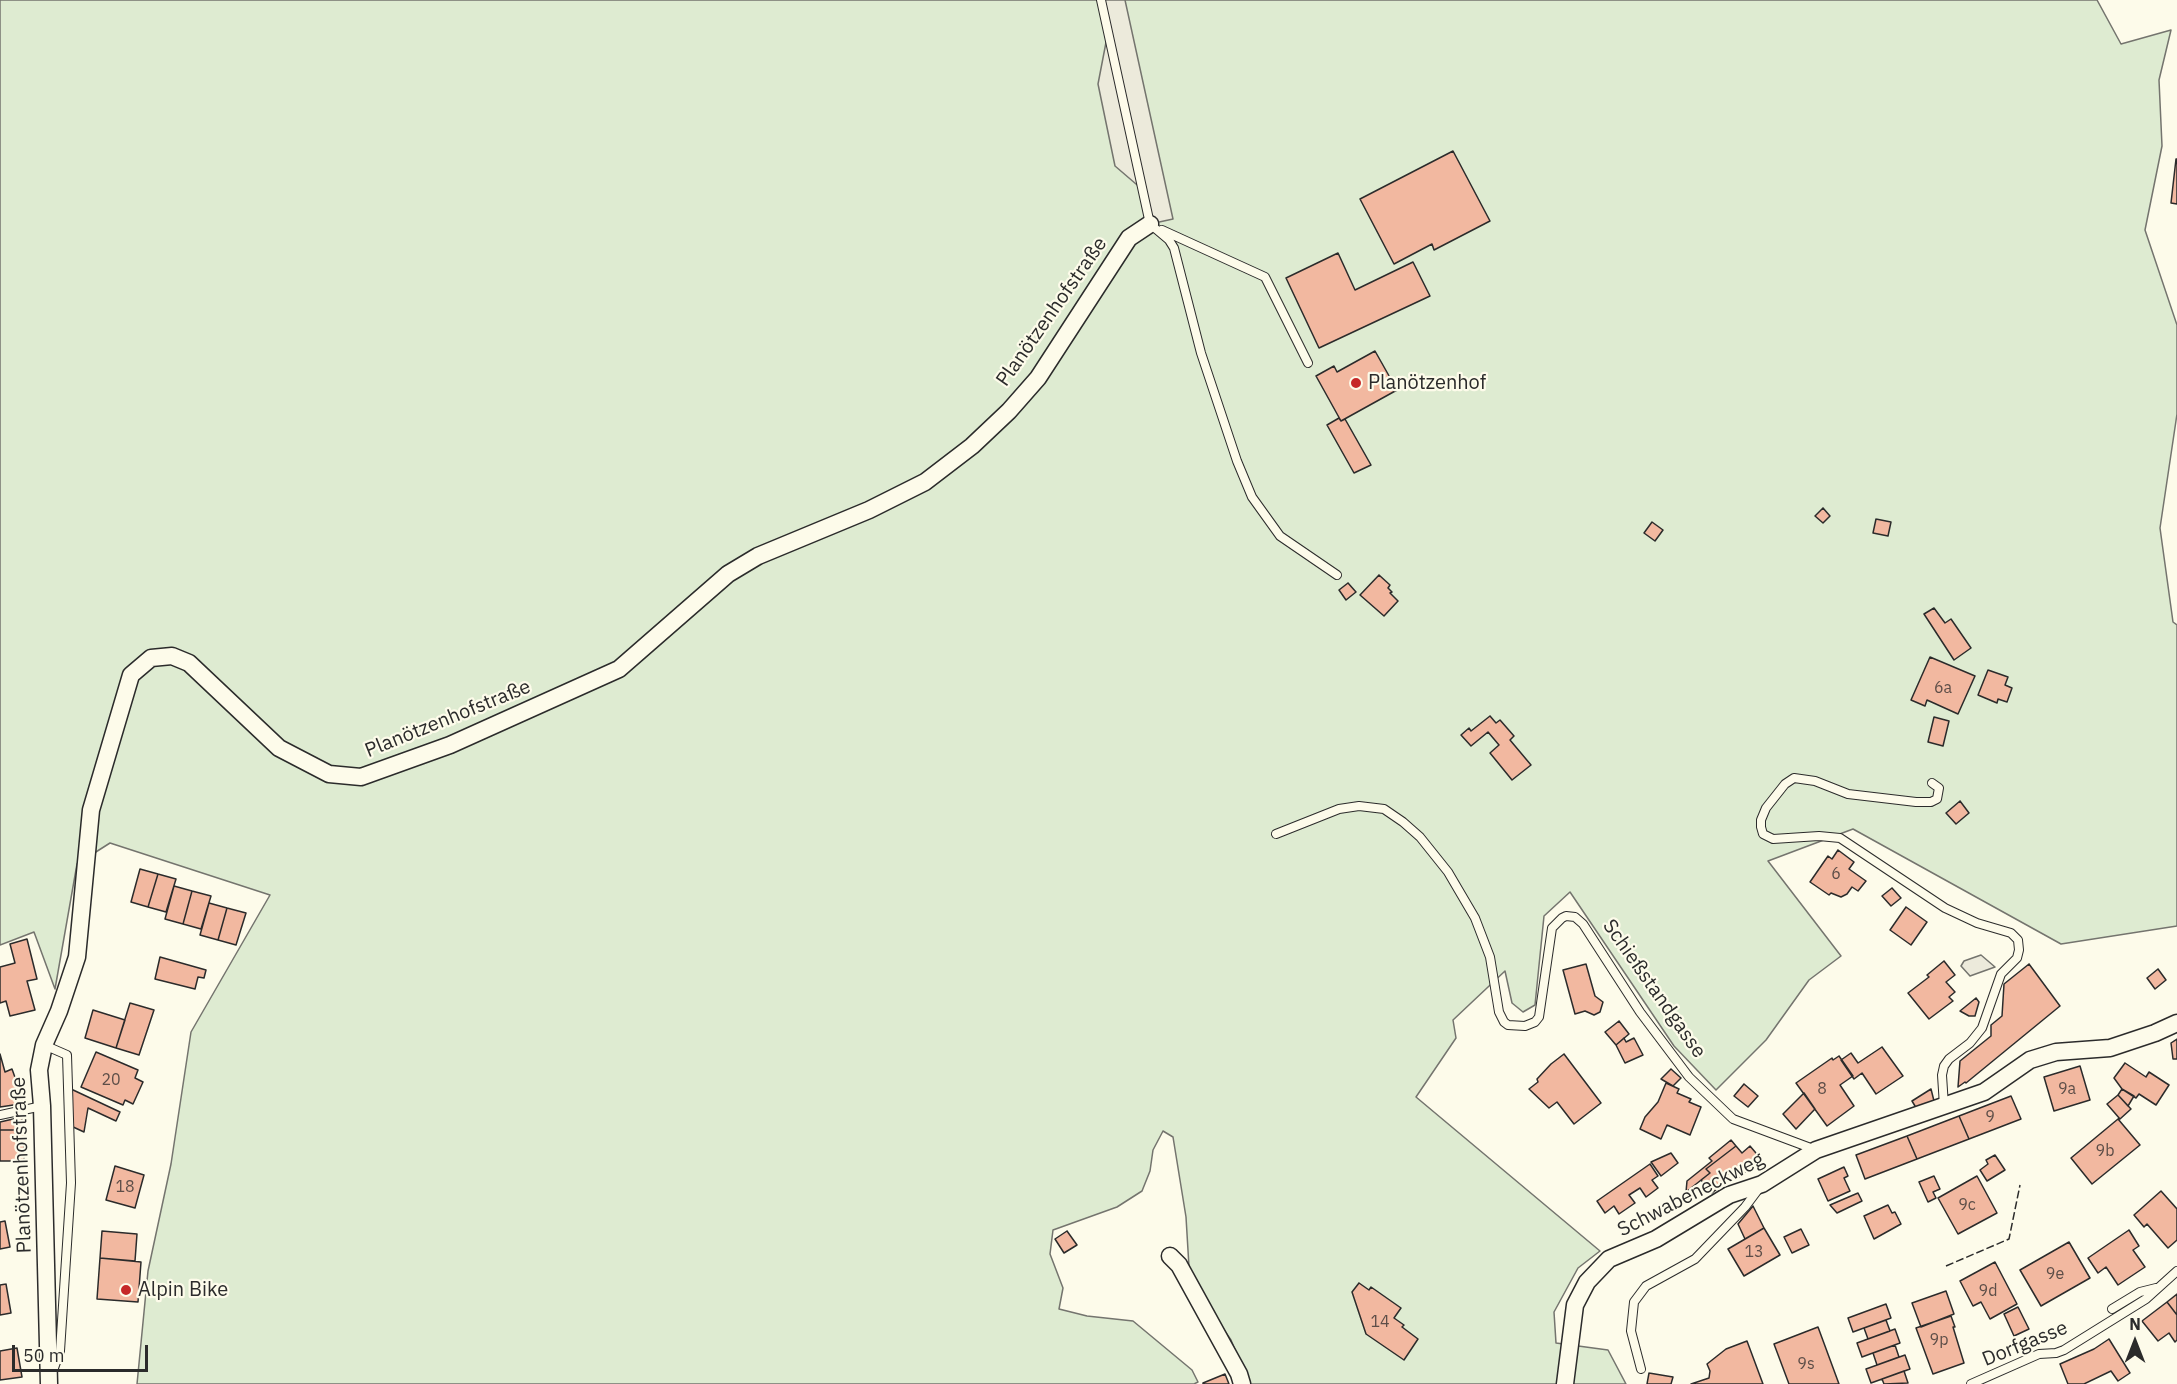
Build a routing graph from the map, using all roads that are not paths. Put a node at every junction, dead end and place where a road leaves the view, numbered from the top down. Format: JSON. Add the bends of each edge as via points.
{"nodes":[{"id":1,"x":1101,"y":0,"type":"edge"},
{"id":2,"x":1150,"y":225,"type":"junction"},
{"id":3,"x":1308,"y":363,"type":"dead end"},
{"id":4,"x":1337,"y":575,"type":"dead end"},
{"id":5,"x":1932,"y":783,"type":"dead end"},
{"id":6,"x":1276,"y":834,"type":"dead end"},
{"id":7,"x":2177,"y":1023,"type":"edge"},
{"id":8,"x":44,"y":1045,"type":"junction"},
{"id":9,"x":42,"y":1106,"type":"junction"},
{"id":10,"x":1944,"y":1106,"type":"junction"},
{"id":11,"x":0,"y":1115,"type":"edge"},
{"id":12,"x":1816,"y":1150,"type":"junction"},
{"id":13,"x":1762,"y":1184,"type":"junction"},
{"id":14,"x":1170,"y":1256,"type":"dead end"},
{"id":15,"x":2177,"y":1271,"type":"edge"},
{"id":16,"x":2159,"y":1287,"type":"junction"},
{"id":17,"x":2112,"y":1309,"type":"dead end"},
{"id":18,"x":1641,"y":1369,"type":"dead end"},
{"id":19,"x":49,"y":1382,"type":"edge"},
{"id":20,"x":1242,"y":1384,"type":"edge"},
{"id":21,"x":1565,"y":1384,"type":"edge"},
{"id":22,"x":1971,"y":1384,"type":"edge"}],
"edges":[{"from":1,"to":2,"type":"lane"},
{"from":2,"to":3,"type":"lane","via":[[1266,277]]},
{"from":2,"to":4,"type":"lane","via":[[1174,248],[1201,353],[1252,497],[1280,536]]},
{"from":2,"to":8,"type":"street","name":"Planötzenhofstraße","via":[[1129,238],[1038,378],[972,446],[925,482],[758,556],[728,574],[619,669],[444,747],[361,777],[329,774],[279,748],[189,663],[172,656],[151,658],[131,675],[90,810],[77,957]]},
{"from":5,"to":10,"type":"lane","via":[[1939,788],[1937,799],[1916,802],[1848,794],[1815,781],[1794,778],[1766,808],[1761,827],[1763,834],[1773,839],[1840,838],[1945,908],[2011,933],[2018,940],[2018,954],[1998,978],[1982,1028],[1944,1066]]},
{"from":6,"to":12,"type":"lane","name":"Schießstandgasse","via":[[1339,809],[1359,806],[1383,809],[1403,822],[1448,872],[1475,918],[1490,957],[1500,1012],[1508,1025],[1525,1026],[1539,1017],[1550,933],[1562,918],[1575,917],[1671,1056],[1696,1084],[1733,1119]]},
{"from":7,"to":10,"type":"street","via":[[2110,1048],[2056,1052],[2030,1060],[1984,1092]]},
{"from":8,"to":9,"type":"street","name":"Planötzenhofstraße","via":[[39,1070]]},
{"from":8,"to":19,"type":"lane","via":[[67,1055],[71,1184],[60,1350]]},
{"from":9,"to":11,"type":"lane"},
{"from":9,"to":19,"type":"street","name":"Planötzenhofstraße"},
{"from":10,"to":12,"type":"street"},
{"from":12,"to":13,"type":"street","name":"Schwabeneckweg"},
{"from":13,"to":18,"type":"lane","via":[[1695,1259],[1646,1286],[1634,1302],[1630,1331]]},
{"from":13,"to":21,"type":"street","name":"Schwabeneckweg","via":[[1729,1195],[1656,1239],[1609,1259],[1587,1282],[1575,1305]]},
{"from":14,"to":20,"type":"street","via":[[1179,1265]]},
{"from":15,"to":16,"type":"lane","name":"Dorfgasse"},
{"from":16,"to":17,"type":"lane","via":[[2140,1292]]},
{"from":16,"to":22,"type":"lane","name":"Dorfgasse","via":[[2061,1352],[2039,1354]]}]}
